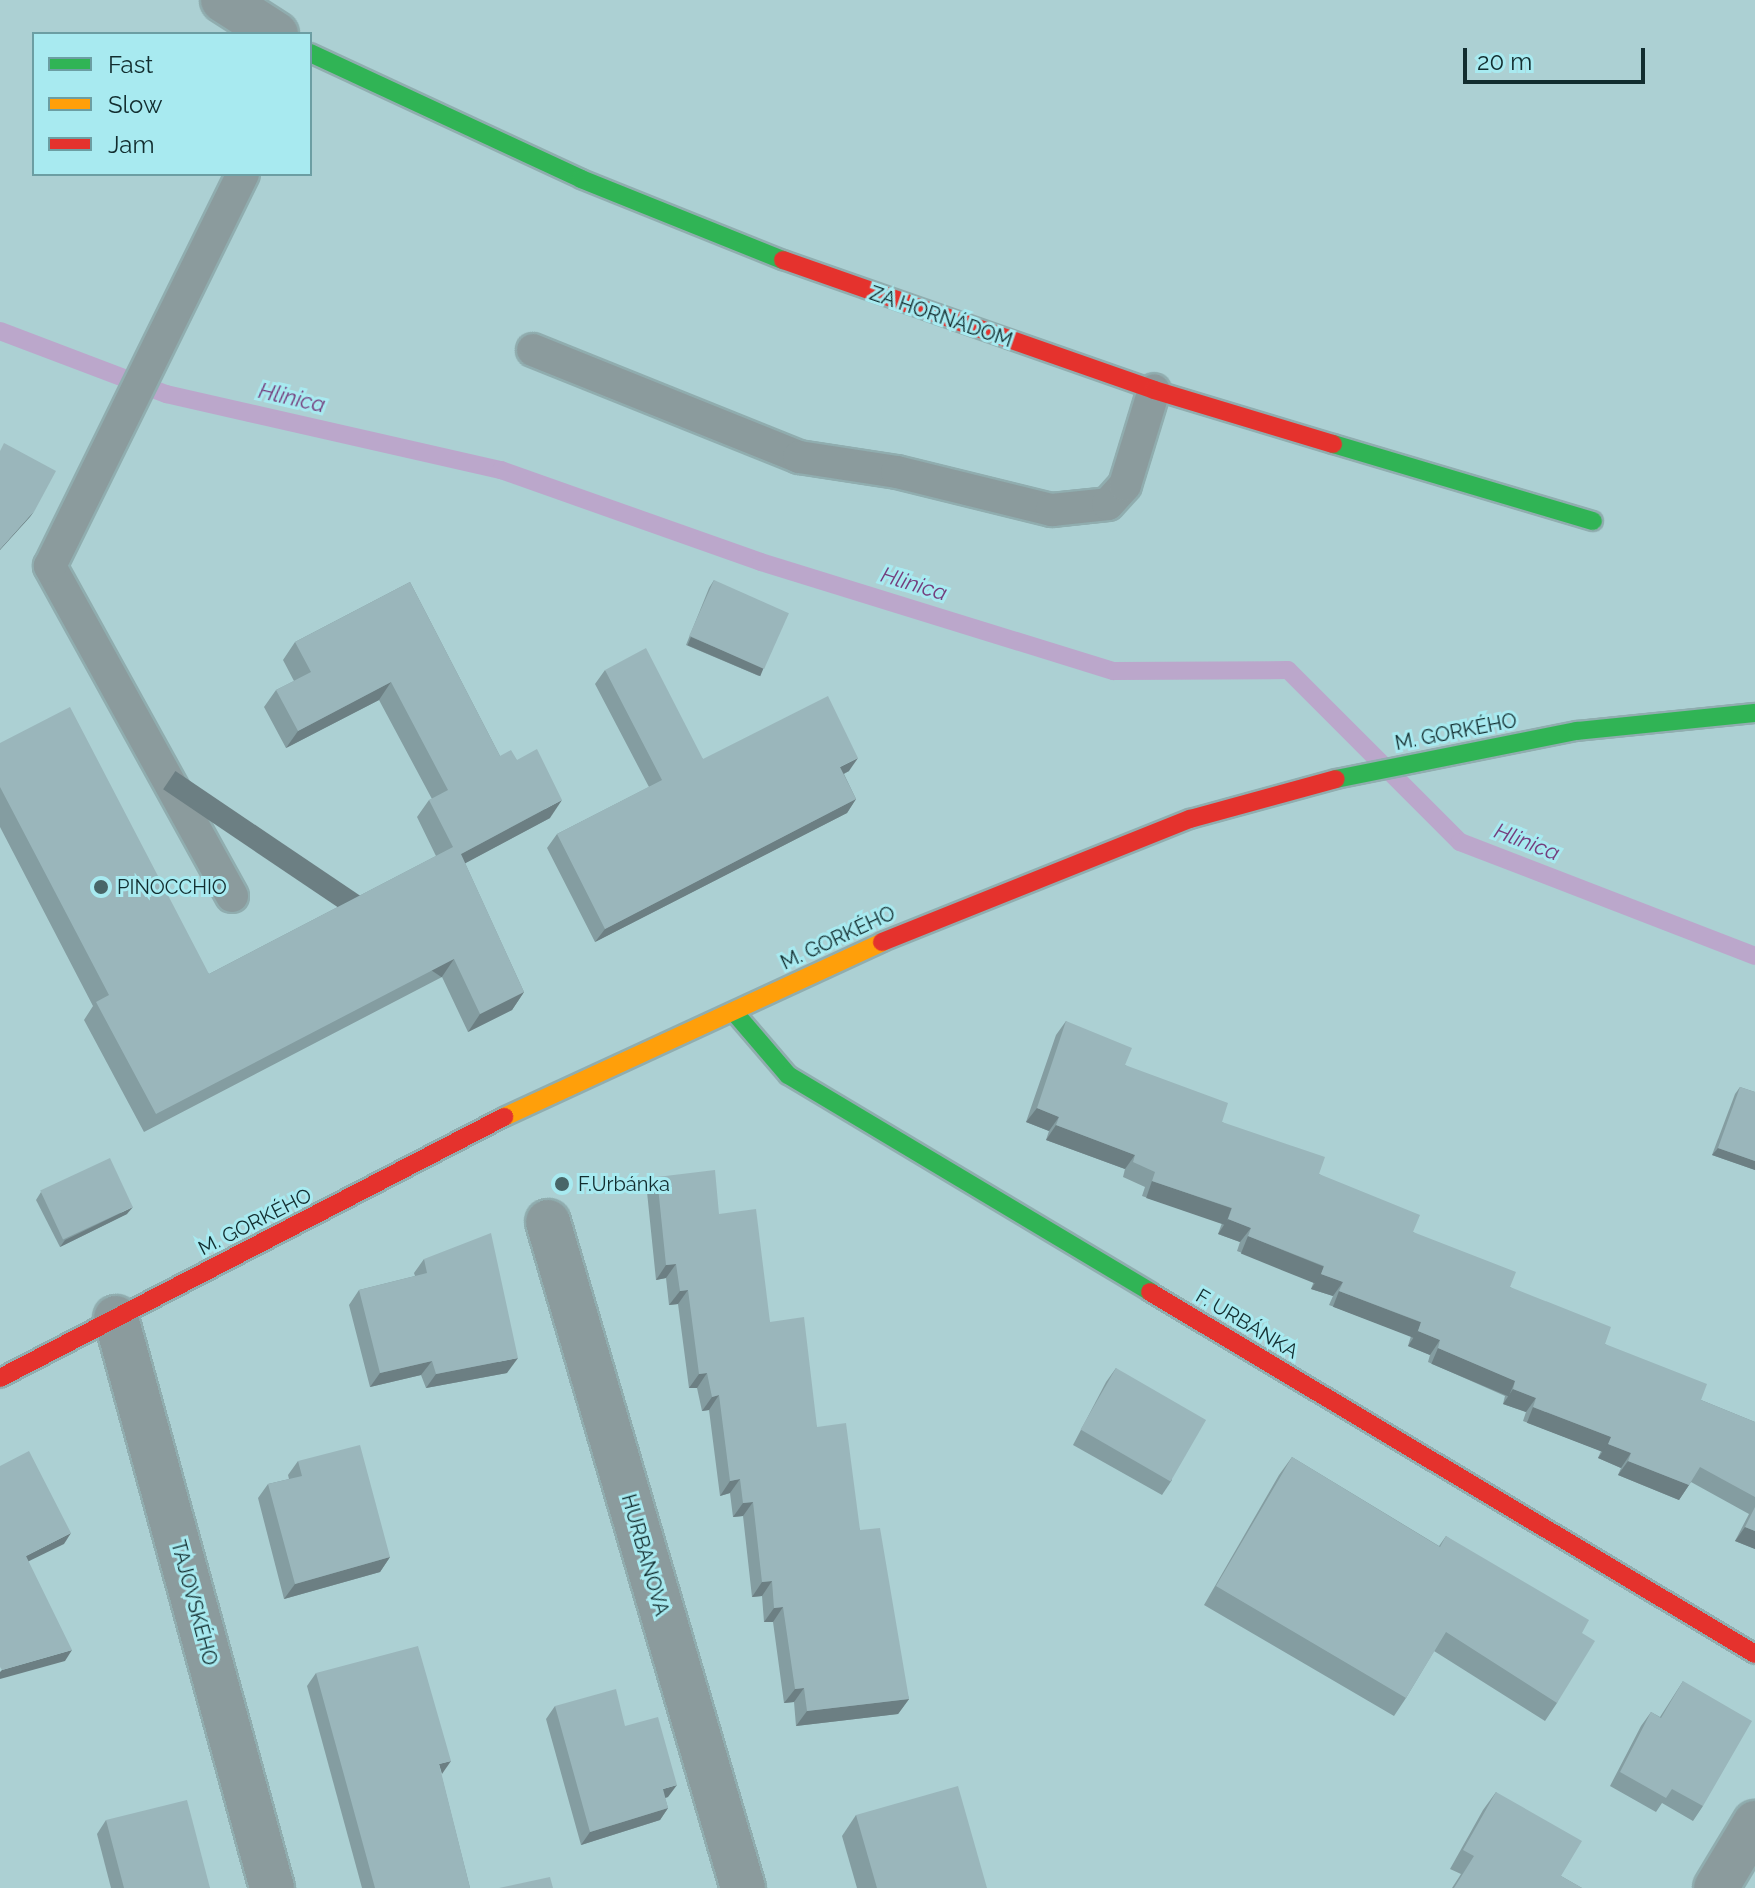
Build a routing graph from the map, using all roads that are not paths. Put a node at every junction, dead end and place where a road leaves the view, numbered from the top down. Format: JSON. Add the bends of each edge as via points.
{"nodes":[{"id":1,"x":223,"y":0,"type":"edge"},
{"id":2,"x":273,"y":32,"type":"edge"},
{"id":3,"x":312,"y":54,"type":"edge"},
{"id":4,"x":242,"y":176,"type":"edge"},
{"id":5,"x":533,"y":350,"type":"dead end"},
{"id":6,"x":1154,"y":390,"type":"junction"},
{"id":7,"x":1593,"y":521,"type":"dead end"},
{"id":8,"x":1755,"y":713,"type":"edge"},
{"id":9,"x":232,"y":896,"type":"dead end"},
{"id":10,"x":734,"y":1012,"type":"junction"},
{"id":11,"x":548,"y":1222,"type":"dead end"},
{"id":12,"x":116,"y":1318,"type":"junction"},
{"id":13,"x":0,"y":1378,"type":"edge"},
{"id":14,"x":1755,"y":1654,"type":"edge"},
{"id":15,"x":1755,"y":1823,"type":"edge"},
{"id":16,"x":272,"y":1888,"type":"edge"},
{"id":17,"x":743,"y":1888,"type":"edge"},
{"id":18,"x":1716,"y":1888,"type":"edge"}],
"edges":[{"from":1,"to":2,"type":"street"},
{"from":3,"to":6,"type":"street","name":"ZA HORNÁDOM","via":[[581,179],[844,284]]},
{"from":4,"to":9,"type":"lane","via":[[50,566]]},
{"from":5,"to":6,"type":"lane","via":[[799,457],[897,472],[1052,510],[1108,504],[1125,485]]},
{"from":6,"to":7,"type":"street","name":"ZA HORNÁDOM"},
{"from":8,"to":10,"type":"street","name":"M. GORKÉHO","via":[[1577,731],[1358,773],[1190,819],[951,910]]},
{"from":10,"to":12,"type":"street","name":"M. GORKÉHO","via":[[516,1111]]},
{"from":10,"to":14,"type":"street","name":"F. URBÁNKA","via":[[788,1075]]},
{"from":11,"to":17,"type":"street","name":"HURBANOVA"},
{"from":12,"to":13,"type":"street","name":"M. GORKÉHO"},
{"from":12,"to":16,"type":"street","name":"TAJOVSKÉHO"},
{"from":15,"to":18,"type":"street"}]}
